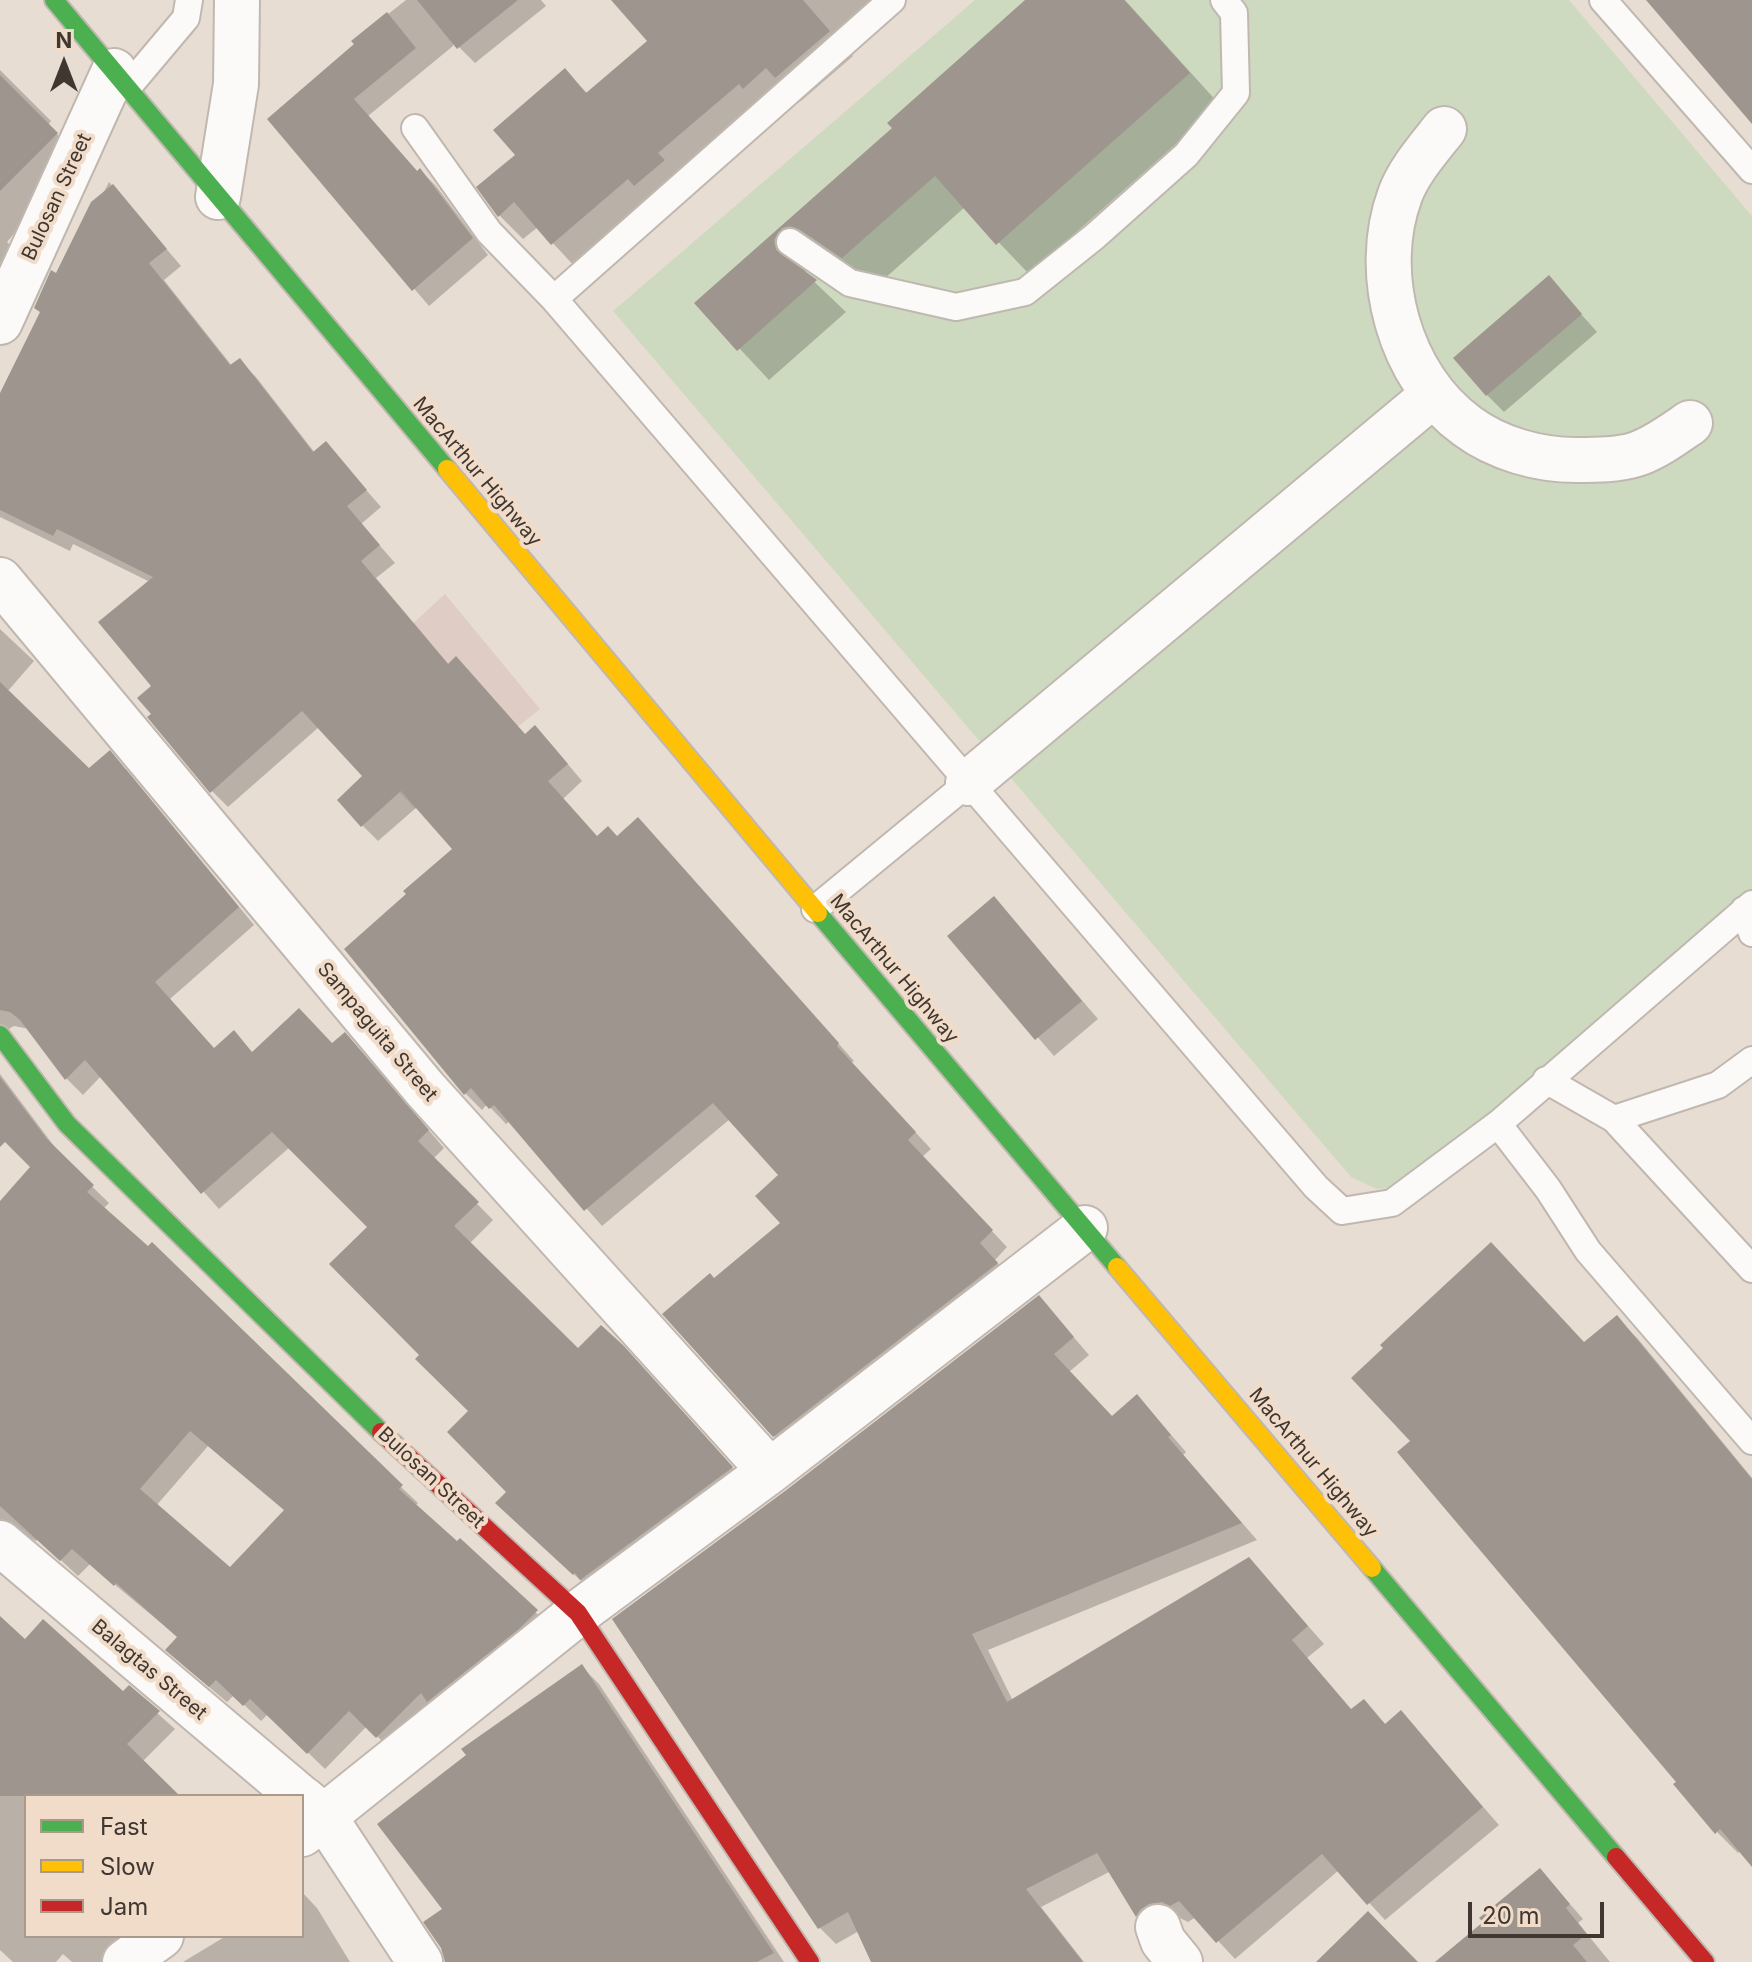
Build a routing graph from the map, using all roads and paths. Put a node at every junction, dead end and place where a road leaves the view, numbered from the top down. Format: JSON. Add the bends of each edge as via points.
{"nodes":[{"id":1,"x":54,"y":0,"type":"edge"},
{"id":2,"x":189,"y":0,"type":"edge"},
{"id":3,"x":237,"y":0,"type":"edge"},
{"id":4,"x":892,"y":0,"type":"edge"},
{"id":5,"x":1224,"y":0,"type":"edge"},
{"id":6,"x":1603,"y":0,"type":"edge"},
{"id":7,"x":121,"y":79,"type":"junction"},
{"id":8,"x":415,"y":128,"type":"dead end"},
{"id":9,"x":1444,"y":129,"type":"dead end"},
{"id":10,"x":1752,"y":170,"type":"edge"},
{"id":11,"x":218,"y":197,"type":"junction"},
{"id":12,"x":790,"y":242,"type":"dead end"},
{"id":13,"x":554,"y":299,"type":"junction"},
{"id":14,"x":0,"y":322,"type":"edge"},
{"id":15,"x":1433,"y":395,"type":"junction"},
{"id":16,"x":1690,"y":423,"type":"dead end"},
{"id":17,"x":0,"y":580,"type":"edge"},
{"id":18,"x":968,"y":783,"type":"junction"},
{"id":19,"x":815,"y":909,"type":"junction"},
{"id":20,"x":1749,"y":916,"type":"edge"},
{"id":21,"x":0,"y":1035,"type":"edge"},
{"id":22,"x":1752,"y":1060,"type":"edge"},
{"id":23,"x":1546,"y":1080,"type":"junction"},
{"id":24,"x":1614,"y":1119,"type":"junction"},
{"id":25,"x":1498,"y":1124,"type":"junction"},
{"id":26,"x":1085,"y":1228,"type":"junction"},
{"id":27,"x":1752,"y":1269,"type":"edge"},
{"id":28,"x":1752,"y":1441,"type":"edge"},
{"id":29,"x":770,"y":1471,"type":"junction"},
{"id":30,"x":0,"y":1543,"type":"edge"},
{"id":31,"x":578,"y":1613,"type":"junction"},
{"id":32,"x":286,"y":1794,"type":"edge"},
{"id":33,"x":307,"y":1812,"type":"edge"},
{"id":34,"x":158,"y":1938,"type":"edge"},
{"id":35,"x":125,"y":1962,"type":"edge"},
{"id":36,"x":420,"y":1962,"type":"edge"},
{"id":37,"x":810,"y":1962,"type":"edge"},
{"id":38,"x":1705,"y":1962,"type":"edge"}],
"edges":[{"from":1,"to":7,"type":"main road","name":"MacArthur Highway"},
{"from":2,"to":7,"type":"lane","via":[[186,18]]},
{"from":3,"to":11,"type":"street","via":[[236,84]]},
{"from":4,"to":13,"type":"lane"},
{"from":5,"to":12,"type":"lane","via":[[1234,13],[1236,93],[1186,155],[1025,292],[956,307],[850,283]]},
{"from":6,"to":10,"type":"lane"},
{"from":7,"to":11,"type":"main road","name":"MacArthur Highway"},
{"from":7,"to":14,"type":"street","name":"Bulosan Street"},
{"from":8,"to":13,"type":"lane","via":[[489,232]]},
{"from":9,"to":15,"type":"street","via":[[1400,193],[1390,232],[1389,275],[1396,314],[1410,358]]},
{"from":11,"to":19,"type":"main road","name":"MacArthur Highway"},
{"from":13,"to":18,"type":"lane"},
{"from":15,"to":16,"type":"street","via":[[1467,426],[1548,460],[1637,454]]},
{"from":15,"to":18,"type":"street"},
{"from":17,"to":29,"type":"street","name":"Sampaguita Street","via":[[425,1089]]},
{"from":18,"to":19,"type":"lane"},
{"from":18,"to":25,"type":"lane","via":[[1305,1175],[1342,1211],[1392,1203]]},
{"from":19,"to":26,"type":"main road","name":"MacArthur Highway"},
{"from":20,"to":23,"type":"lane"},
{"from":21,"to":31,"type":"main road","name":"Bulosan Street","via":[[67,1124],[361,1413]]},
{"from":22,"to":24,"type":"lane","via":[[1718,1085]]},
{"from":23,"to":24,"type":"lane"},
{"from":23,"to":25,"type":"lane"},
{"from":24,"to":27,"type":"lane"},
{"from":25,"to":28,"type":"lane","via":[[1588,1251]]},
{"from":26,"to":29,"type":"street"},
{"from":26,"to":38,"type":"main road","name":"MacArthur Highway"},
{"from":29,"to":31,"type":"street"},
{"from":30,"to":32,"type":"street","name":"Balagtas Street"},
{"from":31,"to":33,"type":"street"},
{"from":31,"to":37,"type":"main road","name":"Bulosan Street"},
{"from":33,"to":36,"type":"street","name":"Balagtas Street"},
{"from":34,"to":35,"type":"street"}]}
